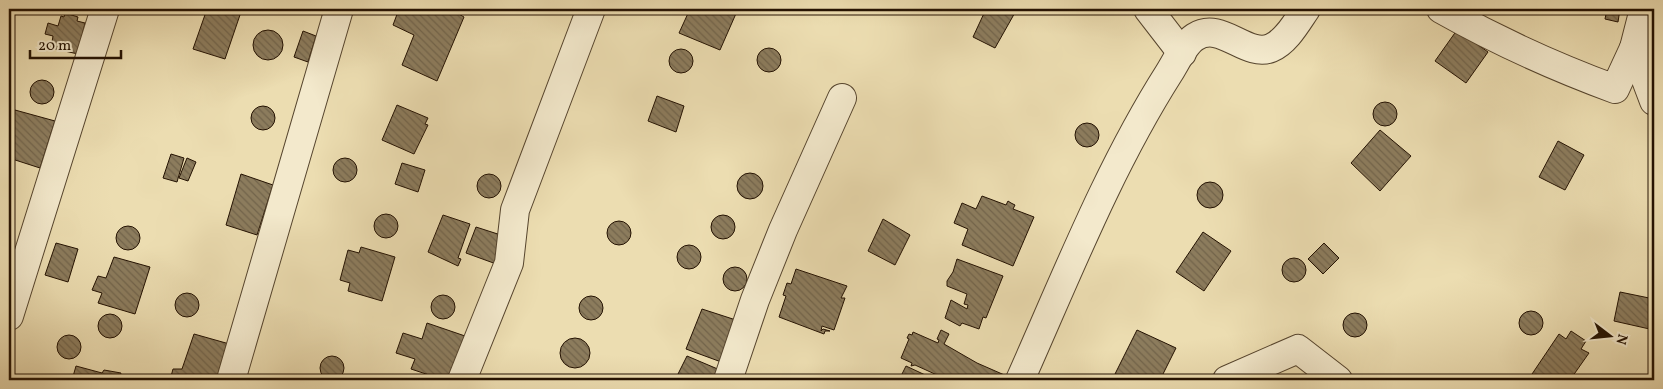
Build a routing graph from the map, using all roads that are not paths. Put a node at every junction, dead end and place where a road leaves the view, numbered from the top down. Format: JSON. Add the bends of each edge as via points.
{"nodes":[{"id":1,"x":105,"y":9,"type":"edge"},
{"id":2,"x":339,"y":9,"type":"edge"},
{"id":3,"x":591,"y":9,"type":"edge"},
{"id":4,"x":1148,"y":9,"type":"edge"},
{"id":5,"x":1306,"y":9,"type":"edge"},
{"id":6,"x":1441,"y":9,"type":"edge"},
{"id":7,"x":1644,"y":9,"type":"edge"},
{"id":8,"x":1634,"y":48,"type":"junction"},
{"id":9,"x":1182,"y":53,"type":"junction"},
{"id":10,"x":842,"y":98,"type":"dead end"},
{"id":11,"x":1654,"y":101,"type":"edge"},
{"id":12,"x":9,"y":316,"type":"edge"},
{"id":13,"x":231,"y":380,"type":"edge"},
{"id":14,"x":462,"y":380,"type":"edge"},
{"id":15,"x":728,"y":380,"type":"edge"},
{"id":16,"x":1020,"y":380,"type":"edge"},
{"id":17,"x":1227,"y":380,"type":"edge"},
{"id":18,"x":1338,"y":380,"type":"edge"}],
"edges":[{"from":1,"to":12,"type":"street"},
{"from":2,"to":13,"type":"street"},
{"from":3,"to":14,"type":"street","via":[[515,210],[509,264]]},
{"from":4,"to":9,"type":"street"},
{"from":5,"to":9,"type":"street","via":[[1282,41],[1270,49],[1252,48],[1211,33],[1195,36]]},
{"from":6,"to":8,"type":"street","via":[[1572,74],[1615,89]]},
{"from":7,"to":8,"type":"street"},
{"from":8,"to":11,"type":"street"},
{"from":9,"to":16,"type":"street","via":[[1158,90],[1111,180]]},
{"from":10,"to":15,"type":"street","via":[[779,239]]},
{"from":17,"to":18,"type":"street","via":[[1298,349]]}]}
